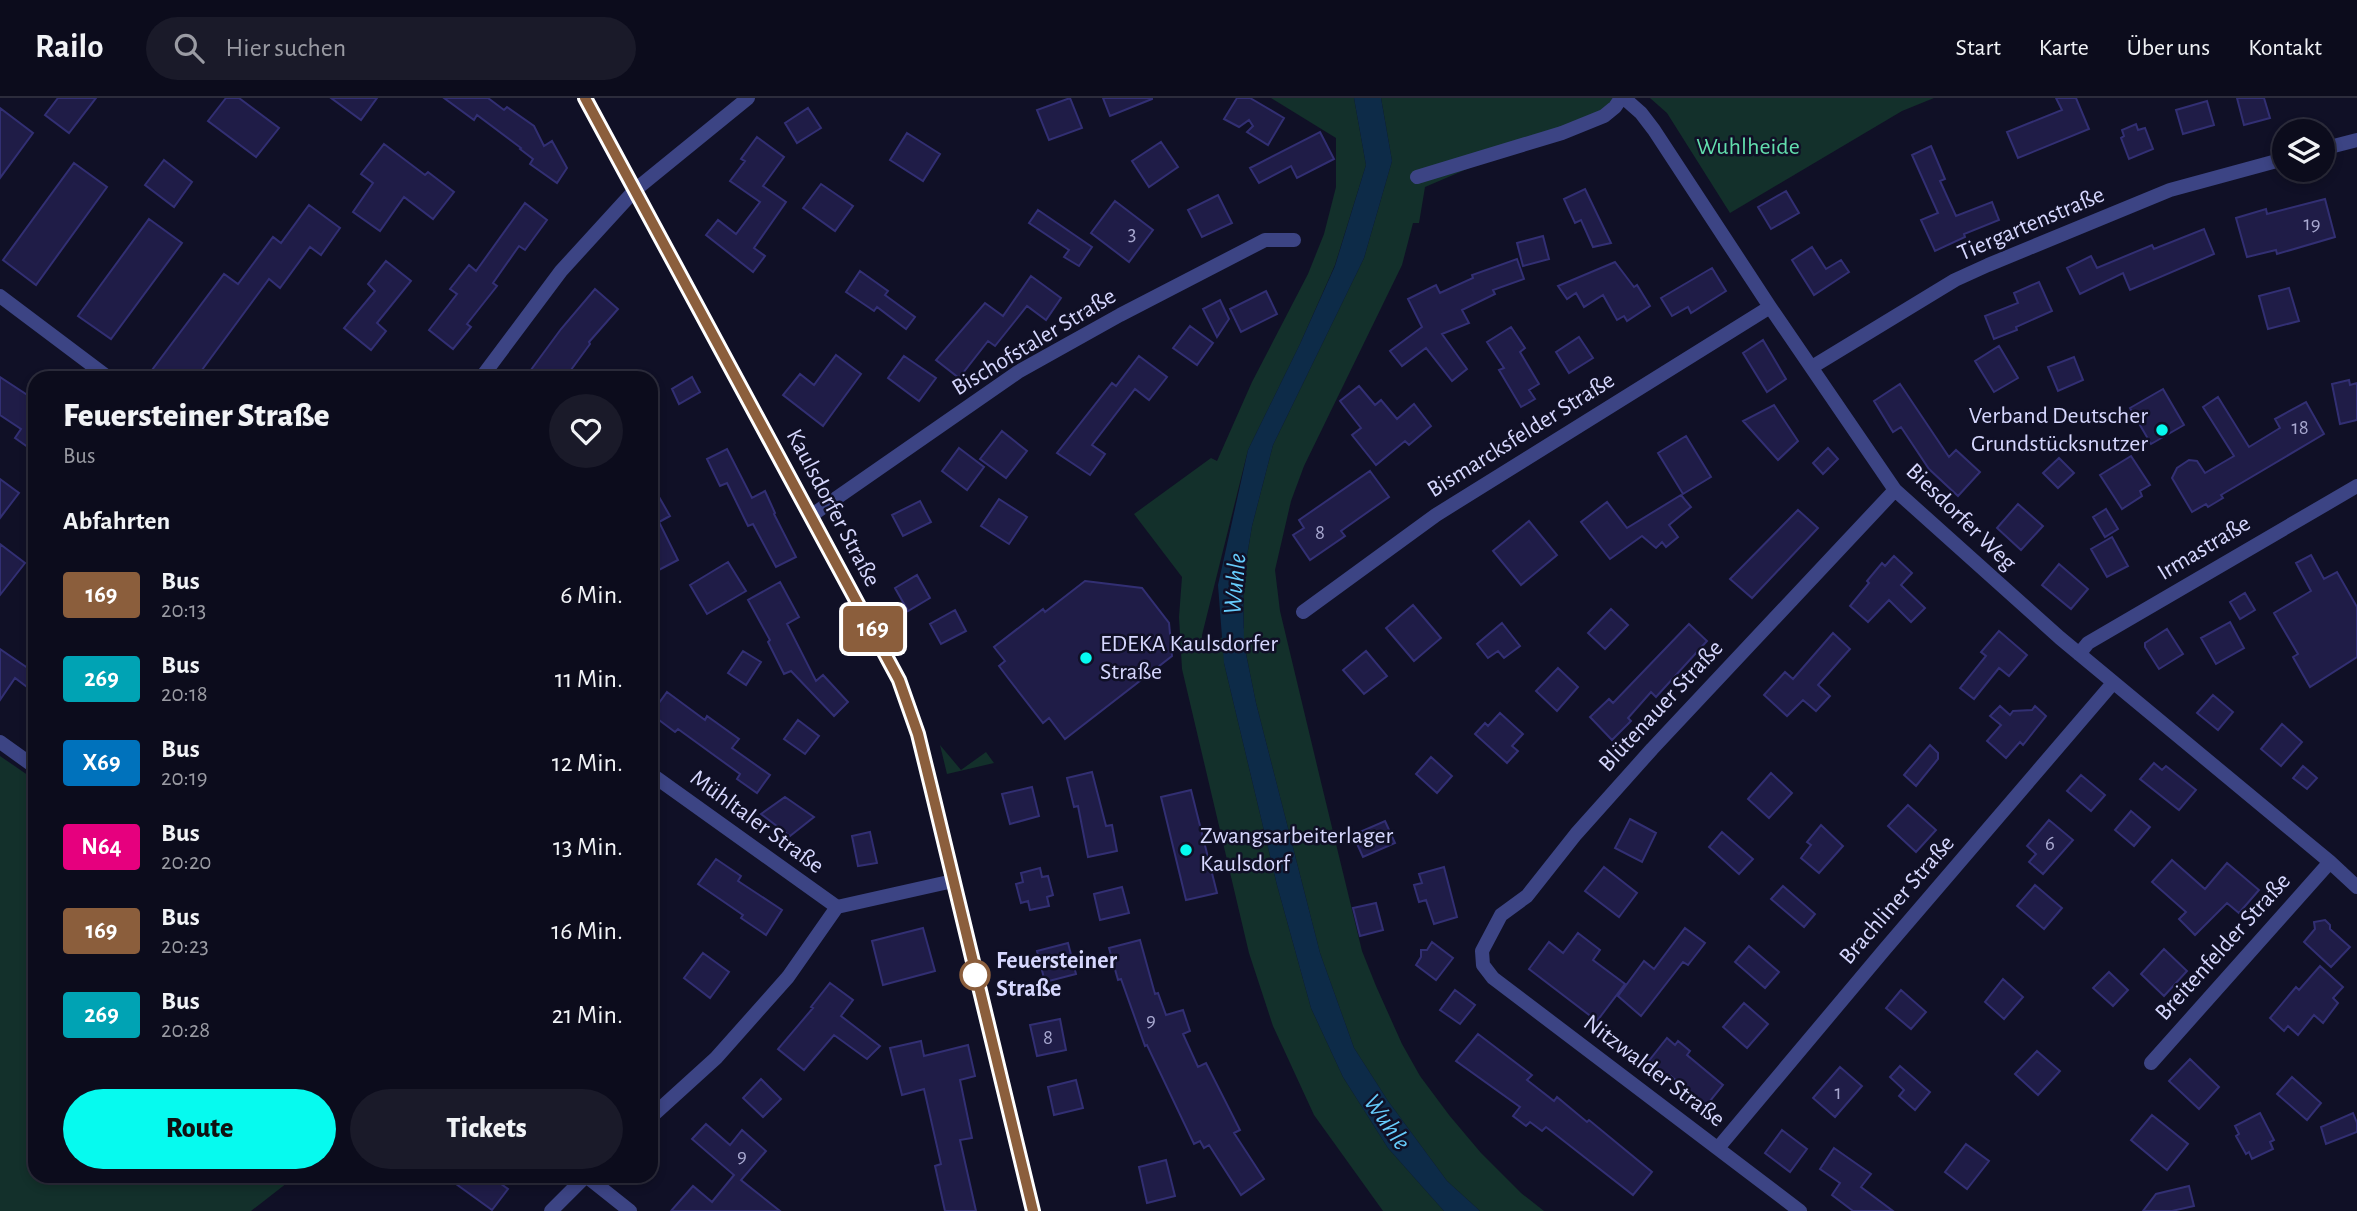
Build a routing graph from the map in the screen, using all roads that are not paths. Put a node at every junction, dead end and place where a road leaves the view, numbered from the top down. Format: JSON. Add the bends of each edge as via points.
{"nodes":[{"id":1,"x":585,"y":98,"type":"edge"},
{"id":2,"x":748,"y":98,"type":"edge"},
{"id":3,"x":1622,"y":98,"type":"edge"},
{"id":4,"x":2357,"y":140,"type":"edge"},
{"id":5,"x":2335,"y":146,"type":"edge"},
{"id":6,"x":2272,"y":162,"type":"edge"},
{"id":7,"x":1418,"y":177,"type":"dead end"},
{"id":8,"x":635,"y":190,"type":"junction"},
{"id":9,"x":1294,"y":240,"type":"dead end"},
{"id":10,"x":0,"y":296,"type":"edge"},
{"id":11,"x":1770,"y":307,"type":"junction"},
{"id":12,"x":1812,"y":367,"type":"junction"},
{"id":13,"x":100,"y":371,"type":"edge"},
{"id":14,"x":486,"y":371,"type":"edge"},
{"id":15,"x":2357,"y":486,"type":"edge"},
{"id":16,"x":1895,"y":490,"type":"junction"},
{"id":17,"x":812,"y":515,"type":"junction"},
{"id":18,"x":1303,"y":612,"type":"dead end"},
{"id":19,"x":2079,"y":654,"type":"junction"},
{"id":20,"x":2113,"y":683,"type":"junction"},
{"id":21,"x":0,"y":742,"type":"edge"},
{"id":22,"x":28,"y":762,"type":"edge"},
{"id":23,"x":658,"y":779,"type":"edge"},
{"id":24,"x":2330,"y":862,"type":"junction"},
{"id":25,"x":953,"y":881,"type":"junction"},
{"id":26,"x":2357,"y":887,"type":"edge"},
{"id":27,"x":837,"y":907,"type":"junction"},
{"id":28,"x":1483,"y":965,"type":"joint"},
{"id":29,"x":2151,"y":1063,"type":"dead end"},
{"id":30,"x":658,"y":1111,"type":"edge"},
{"id":31,"x":1718,"y":1148,"type":"junction"},
{"id":32,"x":579,"y":1183,"type":"edge"},
{"id":33,"x":595,"y":1183,"type":"edge"},
{"id":34,"x":551,"y":1211,"type":"edge"},
{"id":35,"x":630,"y":1211,"type":"edge"},
{"id":36,"x":1033,"y":1211,"type":"edge"},
{"id":37,"x":1800,"y":1211,"type":"edge"}],
"edges":[{"from":1,"to":8,"type":"main road","name":"Kaulsdorfer Straße"},
{"from":2,"to":8,"type":"street"},
{"from":3,"to":7,"type":"street","via":[[1604,116],[1562,133]]},
{"from":3,"to":11,"type":"street","name":"Biesdorfer Weg","via":[[1642,113]]},
{"from":4,"to":5,"type":"street"},
{"from":6,"to":12,"type":"street","name":"Tiergartenstraße","via":[[2170,190],[1987,265]]},
{"from":8,"to":14,"type":"street","via":[[561,271]]},
{"from":8,"to":17,"type":"main road","name":"Kaulsdorfer Straße"},
{"from":9,"to":17,"type":"street","name":"Bischofstaler Straße","via":[[1265,240],[1058,349]]},
{"from":10,"to":13,"type":"street"},
{"from":11,"to":12,"type":"street","name":"Biesdorfer Weg"},
{"from":11,"to":18,"type":"street","name":"Bismarcksfelder Straße","via":[[1436,515]]},
{"from":12,"to":16,"type":"street","name":"Biesdorfer Weg"},
{"from":15,"to":19,"type":"street","name":"Irmastraße","via":[[2088,643]]},
{"from":16,"to":19,"type":"street","name":"Biesdorfer Weg"},
{"from":16,"to":28,"type":"street","name":"Blütenauer Straße","via":[[1652,749],[1527,896],[1500,915],[1482,951]]},
{"from":17,"to":25,"type":"main road","name":"Kaulsdorfer Straße","via":[[899,680],[918,734]]},
{"from":19,"to":20,"type":"street","name":"Biesdorfer Weg"},
{"from":20,"to":24,"type":"street","name":"Biesdorfer Weg"},
{"from":20,"to":31,"type":"street","name":"Brachliner Straße"},
{"from":21,"to":22,"type":"street"},
{"from":23,"to":27,"type":"street","name":"Mühltaler Straße"},
{"from":24,"to":26,"type":"street","name":"Biesdorfer Weg"},
{"from":24,"to":29,"type":"street","name":"Breitenfelder Straße"},
{"from":25,"to":27,"type":"street"},
{"from":25,"to":36,"type":"main road","name":"Kaulsdorfer Straße"},
{"from":27,"to":30,"type":"street","via":[[788,977],[716,1058]]},
{"from":28,"to":31,"type":"street","name":"Nitzwalder Straße","via":[[1493,978]]},
{"from":31,"to":37,"type":"street","name":"Nitzwalder Straße"},
{"from":32,"to":34,"type":"street"},
{"from":33,"to":35,"type":"street"}]}
